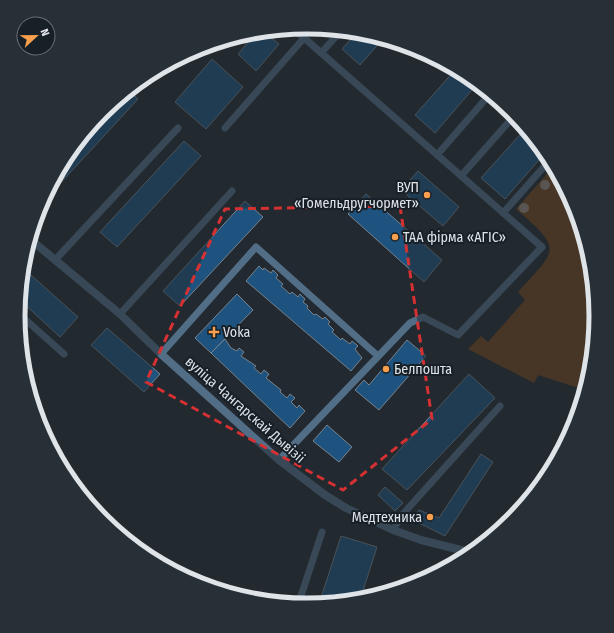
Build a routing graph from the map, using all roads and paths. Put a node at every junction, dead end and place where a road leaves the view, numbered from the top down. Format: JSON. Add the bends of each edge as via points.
{"nodes":[{"id":1,"x":300,"y":34,"type":"edge"},
{"id":2,"x":336,"y":36,"type":"edge"},
{"id":3,"x":304,"y":38,"type":"junction"},
{"id":4,"x":321,"y":53,"type":"junction"},
{"id":5,"x":486,"y":99,"type":"edge"},
{"id":6,"x":510,"y":121,"type":"edge"},
{"id":7,"x":178,"y":128,"type":"dead end"},
{"id":8,"x":225,"y":128,"type":"dead end"},
{"id":9,"x":437,"y":155,"type":"junction"},
{"id":10,"x":545,"y":166,"type":"edge"},
{"id":11,"x":461,"y":176,"type":"junction"},
{"id":12,"x":232,"y":191,"type":"dead end"},
{"id":13,"x":503,"y":213,"type":"junction"},
{"id":14,"x":35,"y":243,"type":"edge"},
{"id":15,"x":55,"y":260,"type":"junction"},
{"id":16,"x":120,"y":314,"type":"junction"},
{"id":17,"x":25,"y":319,"type":"edge"},
{"id":18,"x":64,"y":354,"type":"dead end"},
{"id":19,"x":161,"y":354,"type":"junction"},
{"id":20,"x":378,"y":356,"type":"junction"},
{"id":21,"x":500,"y":406,"type":"dead end"},
{"id":22,"x":279,"y":460,"type":"junction"},
{"id":23,"x":393,"y":530,"type":"junction"},
{"id":24,"x":322,"y":532,"type":"dead end"},
{"id":25,"x":464,"y":551,"type":"edge"},
{"id":26,"x":300,"y":598,"type":"edge"}],
"edges":[{"from":1,"to":3,"type":"lane"},
{"from":2,"to":4,"type":"lane"},
{"from":3,"to":4,"type":"lane"},
{"from":3,"to":8,"type":"lane"},
{"from":4,"to":9,"type":"lane"},
{"from":5,"to":9,"type":"lane"},
{"from":6,"to":11,"type":"lane"},
{"from":7,"to":15,"type":"lane"},
{"from":9,"to":11,"type":"lane"},
{"from":10,"to":13,"type":"lane"},
{"from":11,"to":13,"type":"lane"},
{"from":12,"to":16,"type":"lane"},
{"from":13,"to":20,"type":"lane","via":[[542,247],[458,335],[423,317],[410,323]]},
{"from":14,"to":15,"type":"street","name":"вуліца Чангарскай Дывізіі"},
{"from":15,"to":16,"type":"street","name":"вуліца Чангарскай Дывізіі"},
{"from":16,"to":19,"type":"street","name":"вуліца Чангарскай Дывізіі"},
{"from":17,"to":18,"type":"lane"},
{"from":19,"to":20,"type":"lane","via":[[256,247]]},
{"from":19,"to":22,"type":"street","name":"вуліца Чангарскай Дывізіі"},
{"from":20,"to":22,"type":"lane"},
{"from":21,"to":23,"type":"lane","via":[[403,514]]},
{"from":22,"to":23,"type":"street","name":"вуліца Чангарскай Дывізіі","via":[[346,508]]},
{"from":23,"to":25,"type":"street","name":"вуліца Чангарскай Дывізіі"},
{"from":24,"to":26,"type":"lane"}]}
